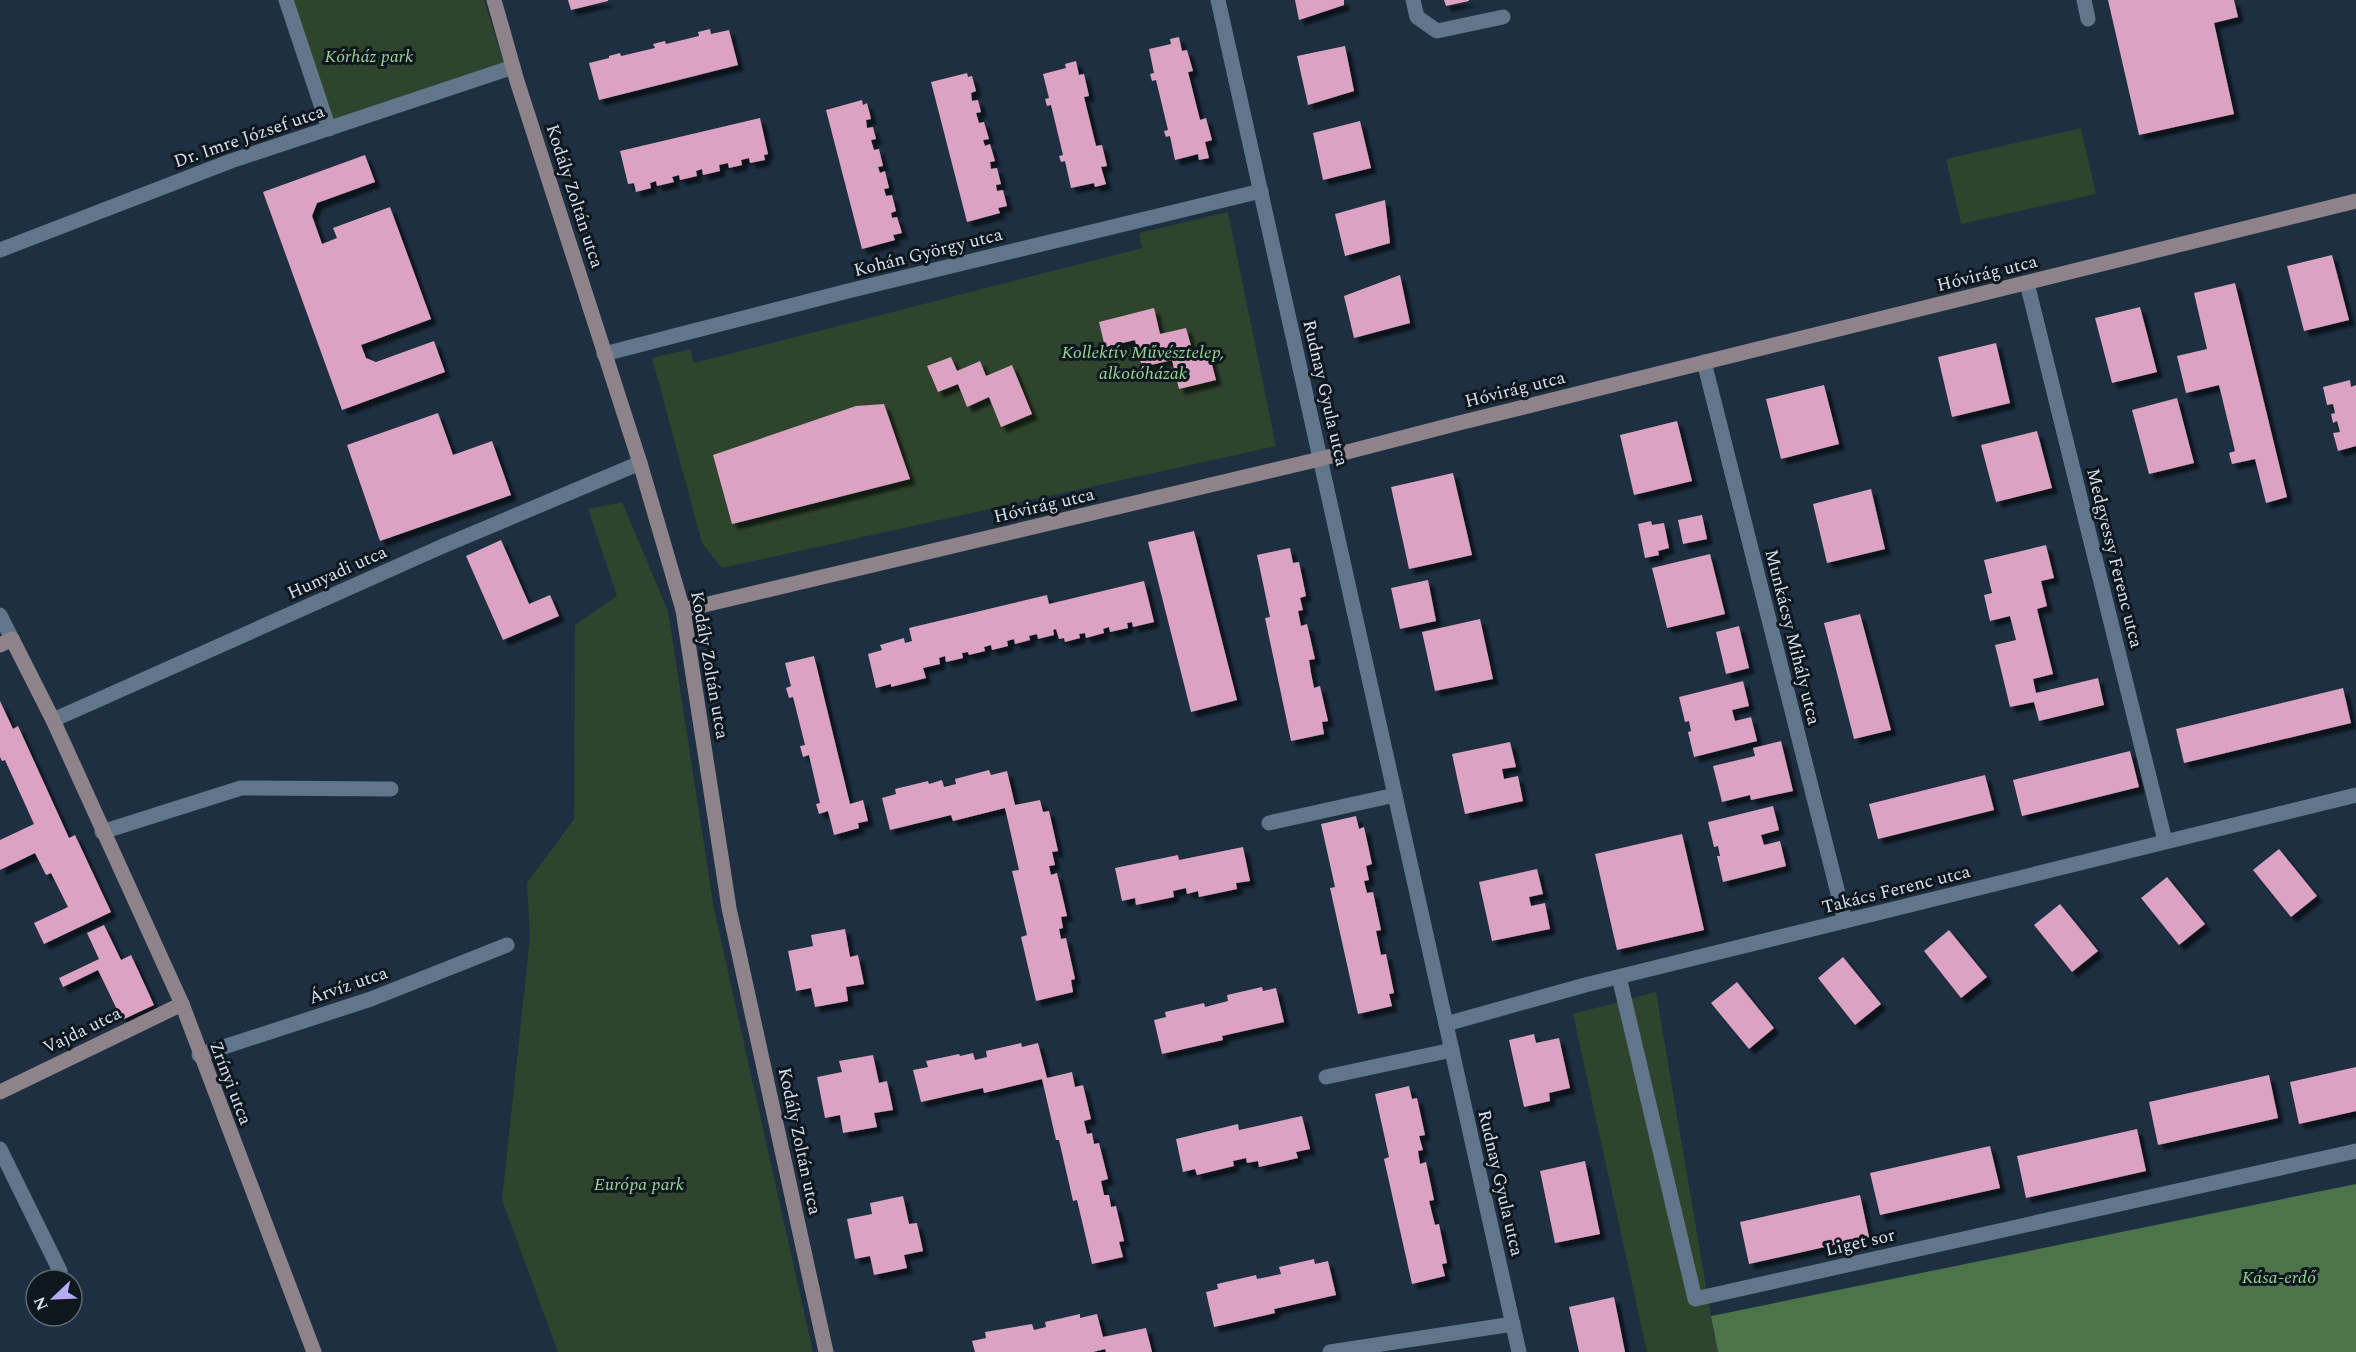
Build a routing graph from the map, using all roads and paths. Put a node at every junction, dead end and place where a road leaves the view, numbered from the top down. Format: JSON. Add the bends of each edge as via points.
{"nodes":[{"id":1,"x":286,"y":0,"type":"edge"},
{"id":2,"x":494,"y":0,"type":"edge"},
{"id":3,"x":1218,"y":0,"type":"edge"},
{"id":4,"x":1413,"y":0,"type":"edge"},
{"id":5,"x":2084,"y":0,"type":"edge"},
{"id":6,"x":1503,"y":17,"type":"dead end"},
{"id":7,"x":2088,"y":19,"type":"dead end"},
{"id":8,"x":513,"y":67,"type":"junction"},
{"id":9,"x":328,"y":129,"type":"junction"},
{"id":10,"x":1261,"y":191,"type":"junction"},
{"id":11,"x":2356,"y":201,"type":"edge"},
{"id":12,"x":0,"y":250,"type":"edge"},
{"id":13,"x":2027,"y":283,"type":"junction"},
{"id":14,"x":604,"y":354,"type":"junction"},
{"id":15,"x":1704,"y":362,"type":"junction"},
{"id":16,"x":1320,"y":459,"type":"junction"},
{"id":17,"x":640,"y":463,"type":"junction"},
{"id":18,"x":683,"y":610,"type":"junction"},
{"id":19,"x":0,"y":615,"type":"edge"},
{"id":20,"x":6,"y":642,"type":"edge"},
{"id":21,"x":53,"y":720,"type":"junction"},
{"id":22,"x":391,"y":789,"type":"dead end"},
{"id":23,"x":1395,"y":795,"type":"junction"},
{"id":24,"x":2356,"y":795,"type":"edge"},
{"id":25,"x":1269,"y":823,"type":"dead end"},
{"id":26,"x":102,"y":832,"type":"junction"},
{"id":27,"x":2165,"y":842,"type":"junction"},
{"id":28,"x":1845,"y":921,"type":"junction"},
{"id":29,"x":507,"y":945,"type":"dead end"},
{"id":30,"x":1619,"y":977,"type":"junction"},
{"id":31,"x":182,"y":1004,"type":"junction"},
{"id":32,"x":1446,"y":1024,"type":"junction"},
{"id":33,"x":1452,"y":1050,"type":"junction"},
{"id":34,"x":199,"y":1055,"type":"junction"},
{"id":35,"x":1326,"y":1077,"type":"dead end"},
{"id":36,"x":0,"y":1092,"type":"edge"},
{"id":37,"x":0,"y":1149,"type":"edge"},
{"id":38,"x":2356,"y":1151,"type":"edge"},
{"id":39,"x":59,"y":1268,"type":"edge"},
{"id":40,"x":1513,"y":1324,"type":"junction"},
{"id":41,"x":314,"y":1352,"type":"edge"},
{"id":42,"x":826,"y":1352,"type":"edge"},
{"id":43,"x":1330,"y":1352,"type":"edge"},
{"id":44,"x":1519,"y":1352,"type":"edge"}],
"edges":[{"from":1,"to":9,"type":"street"},
{"from":2,"to":8,"type":"street","name":"Kodály Zoltán utca"},
{"from":3,"to":10,"type":"street","name":"Rudnay Gyula utca"},
{"from":4,"to":6,"type":"street","via":[[1417,17],[1437,32]]},
{"from":5,"to":7,"type":"street"},
{"from":8,"to":9,"type":"street","name":"Dr. Imre József utca"},
{"from":8,"to":14,"type":"street","name":"Kodály Zoltán utca"},
{"from":9,"to":12,"type":"street","name":"Dr. Imre József utca"},
{"from":10,"to":14,"type":"street","name":"Kohán György utca"},
{"from":10,"to":16,"type":"street","name":"Rudnay Gyula utca"},
{"from":11,"to":13,"type":"street","name":"Hóvirág utca"},
{"from":13,"to":15,"type":"street","name":"Hóvirág utca"},
{"from":13,"to":27,"type":"street","name":"Medgyessy Ferenc utca"},
{"from":14,"to":17,"type":"street","name":"Kodály Zoltán utca"},
{"from":15,"to":16,"type":"street","name":"Hóvirág utca"},
{"from":15,"to":28,"type":"street","name":"Munkácsy Mihály utca"},
{"from":16,"to":18,"type":"street","name":"Hóvirág utca"},
{"from":16,"to":23,"type":"street","name":"Rudnay Gyula utca"},
{"from":17,"to":18,"type":"street","name":"Kodály Zoltán utca"},
{"from":17,"to":21,"type":"street","name":"Hunyadi utca","via":[[454,541]]},
{"from":18,"to":42,"type":"street","name":"Kodály Zoltán utca","via":[[729,908]]},
{"from":19,"to":20,"type":"street","name":"Zrínyi utca"},
{"from":20,"to":21,"type":"street","name":"Zrínyi utca"},
{"from":21,"to":26,"type":"street","name":"Zrínyi utca"},
{"from":22,"to":26,"type":"street","via":[[241,788]]},
{"from":23,"to":25,"type":"street"},
{"from":23,"to":32,"type":"street","name":"Rudnay Gyula utca"},
{"from":24,"to":27,"type":"street","name":"Takács Ferenc utca"},
{"from":26,"to":31,"type":"street","name":"Zrínyi utca"},
{"from":27,"to":28,"type":"street","name":"Takács Ferenc utca"},
{"from":28,"to":30,"type":"street","name":"Takács Ferenc utca"},
{"from":29,"to":34,"type":"street","name":"Árvíz utca","via":[[371,999]]},
{"from":30,"to":32,"type":"street","name":"Takács Ferenc utca"},
{"from":30,"to":38,"type":"street","name":"Liget sor","via":[[1695,1299]]},
{"from":31,"to":34,"type":"street","name":"Zrínyi utca"},
{"from":31,"to":36,"type":"street","name":"Vajda utca"},
{"from":32,"to":33,"type":"street","name":"Rudnay Gyula utca"},
{"from":33,"to":35,"type":"street"},
{"from":33,"to":40,"type":"street","name":"Rudnay Gyula utca"},
{"from":34,"to":41,"type":"street","name":"Zrínyi utca"},
{"from":37,"to":39,"type":"street"},
{"from":40,"to":43,"type":"street"},
{"from":40,"to":44,"type":"street","name":"Rudnay Gyula utca"}]}
